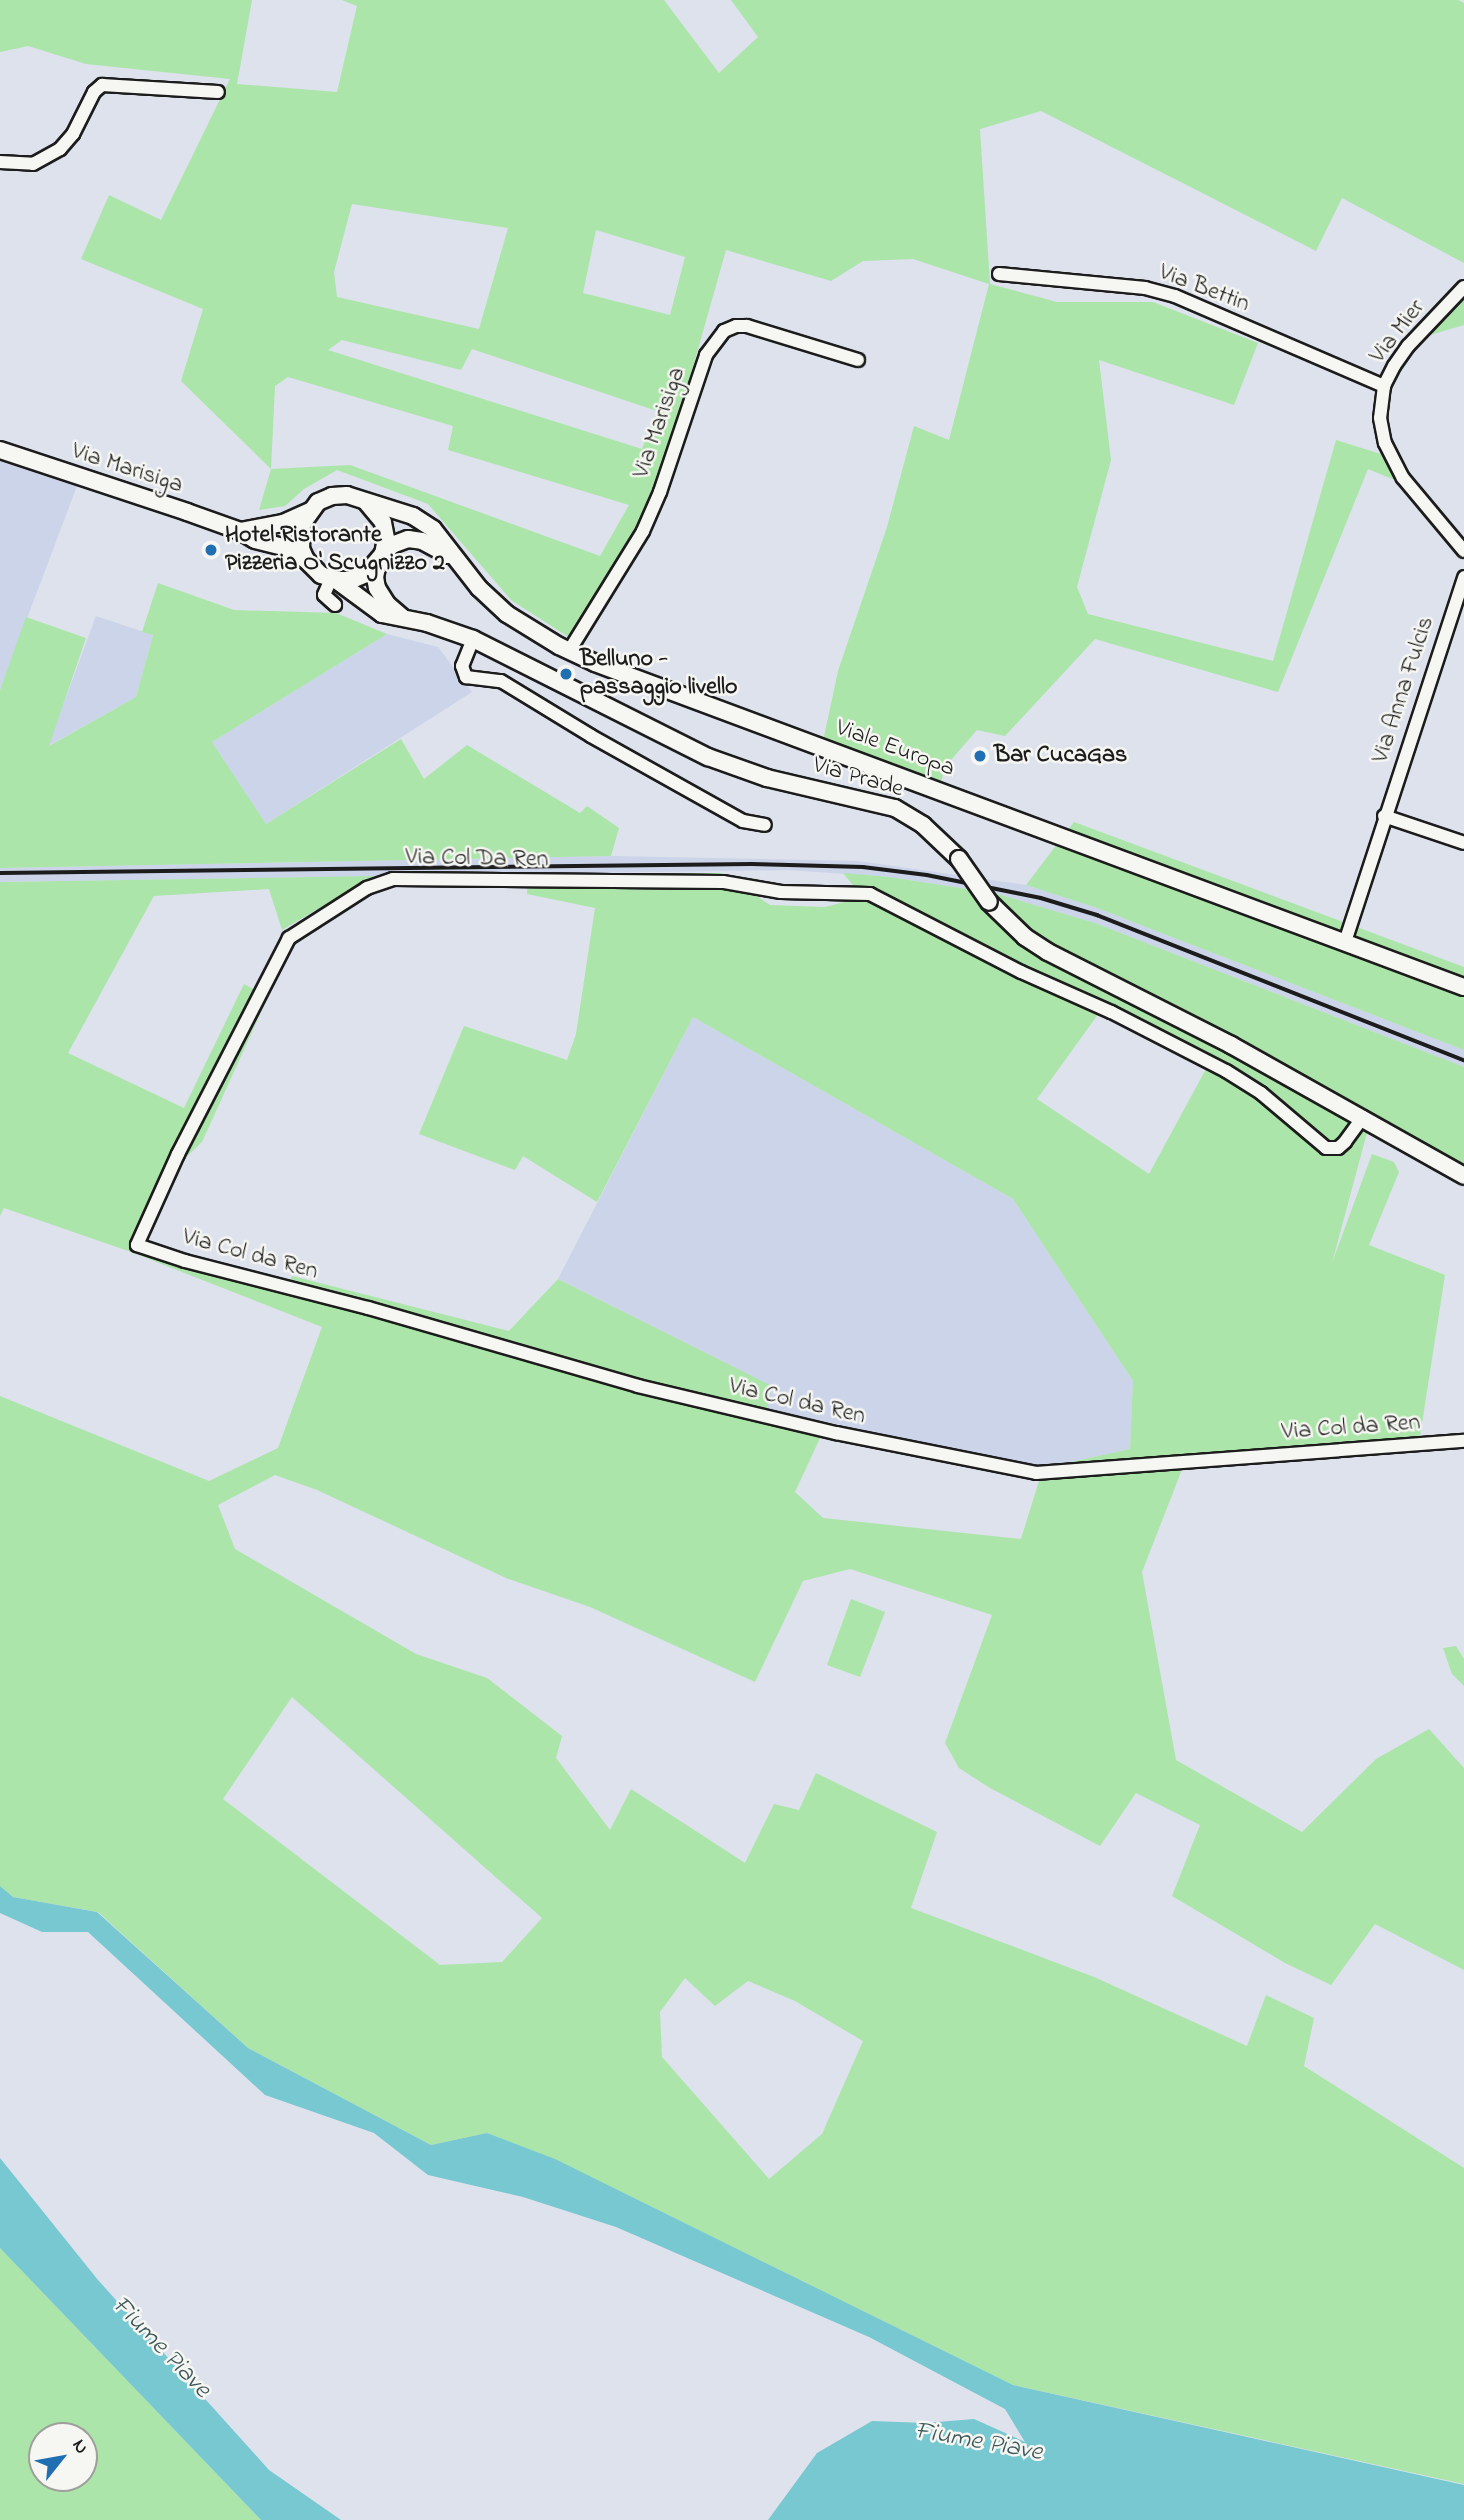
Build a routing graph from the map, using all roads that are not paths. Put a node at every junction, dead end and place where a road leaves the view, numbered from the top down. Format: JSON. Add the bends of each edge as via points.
{"nodes":[{"id":1,"x":218,"y":92,"type":"dead end"},
{"id":2,"x":0,"y":162,"type":"edge"},
{"id":3,"x":999,"y":274,"type":"dead end"},
{"id":4,"x":1464,"y":288,"type":"edge"},
{"id":5,"x":858,"y":360,"type":"dead end"},
{"id":6,"x":1384,"y":386,"type":"junction"},
{"id":7,"x":0,"y":450,"type":"edge"},
{"id":8,"x":362,"y":499,"type":"junction"},
{"id":9,"x":310,"y":510,"type":"junction"},
{"id":10,"x":240,"y":531,"type":"junction"},
{"id":11,"x":1464,"y":551,"type":"edge"},
{"id":12,"x":453,"y":558,"type":"junction"},
{"id":13,"x":381,"y":559,"type":"junction"},
{"id":14,"x":306,"y":560,"type":"junction"},
{"id":15,"x":1464,"y":577,"type":"edge"},
{"id":16,"x":334,"y":580,"type":"junction"},
{"id":17,"x":335,"y":605,"type":"dead end"},
{"id":18,"x":404,"y":618,"type":"junction"},
{"id":19,"x":473,"y":639,"type":"junction"},
{"id":20,"x":569,"y":651,"type":"junction"},
{"id":21,"x":1384,"y":816,"type":"junction"},
{"id":22,"x":765,"y":825,"type":"dead end"},
{"id":23,"x":1464,"y":843,"type":"edge"},
{"id":24,"x":1345,"y":942,"type":"junction"},
{"id":25,"x":1464,"y":987,"type":"edge"},
{"id":26,"x":1363,"y":1117,"type":"junction"},
{"id":27,"x":1464,"y":1176,"type":"edge"},
{"id":28,"x":138,"y":1245,"type":"joint"},
{"id":29,"x":1464,"y":1441,"type":"edge"}],
"edges":[{"from":1,"to":2,"type":"street","via":[[102,85],[60,149],[33,164]]},
{"from":3,"to":6,"type":"street","name":"Via Bettin","via":[[1155,290]]},
{"from":4,"to":6,"type":"street","name":"Via Mier","via":[[1408,346]]},
{"from":5,"to":20,"type":"street","name":"Via Marisiga","via":[[747,326],[724,331],[706,355],[643,531]]},
{"from":6,"to":11,"type":"street","name":"Via Mier","via":[[1380,418],[1390,454],[1411,489]]},
{"from":7,"to":10,"type":"main road","name":"Via Marisiga"},
{"from":8,"to":9,"type":"main road","name":"Via Marisiga","via":[[332,496]]},
{"from":8,"to":12,"type":"main road","name":"Viale Europa","via":[[413,516],[432,529]]},
{"from":8,"to":13,"type":"main road","via":[[383,522],[386,538]]},
{"from":9,"to":10,"type":"main road","name":"Via Marisiga","via":[[284,523]]},
{"from":9,"to":14,"type":"main road","via":[[300,537]]},
{"from":10,"to":14,"type":"main road","name":"Via Marisiga"},
{"from":12,"to":13,"type":"main road","name":"Viale Europa","via":[[422,541],[408,540],[391,545]]},
{"from":12,"to":20,"type":"main road","name":"Viale Europa","via":[[508,614]]},
{"from":13,"to":16,"type":"main road","via":[[366,574]]},
{"from":13,"to":18,"type":"main road","name":"Via Prade","via":[[377,588]]},
{"from":14,"to":16,"type":"main road","name":"Via Marisiga"},
{"from":15,"to":21,"type":"street","name":"Via Anna Fulcis"},
{"from":16,"to":17,"type":"street","via":[[324,595]]},
{"from":16,"to":18,"type":"main road","name":"Via Prade","via":[[375,610]]},
{"from":18,"to":19,"type":"main road","name":"Via Prade"},
{"from":19,"to":22,"type":"street","via":[[462,666],[466,677],[501,681],[743,821]]},
{"from":19,"to":26,"type":"main road","name":"Via Prade","bridge":true,"via":[[708,757],[767,778],[895,808],[923,825],[959,859],[989,902],[1048,952]]},
{"from":20,"to":24,"type":"main road","name":"Viale Europa"},
{"from":21,"to":23,"type":"street"},
{"from":21,"to":24,"type":"street","name":"Via Anna Fulcis"},
{"from":24,"to":25,"type":"main road","name":"Viale Europa"},
{"from":26,"to":27,"type":"main road","name":"Via Prade"},
{"from":26,"to":28,"type":"street","name":"Via Col Da Ren","via":[[1338,1148],[1326,1148],[1261,1093],[1226,1071],[870,894],[812,894],[723,882],[393,879],[366,888],[289,938],[178,1154]]},
{"from":28,"to":29,"type":"street","name":"Via Col da Ren","via":[[638,1386],[836,1433],[1036,1473]]}]}
